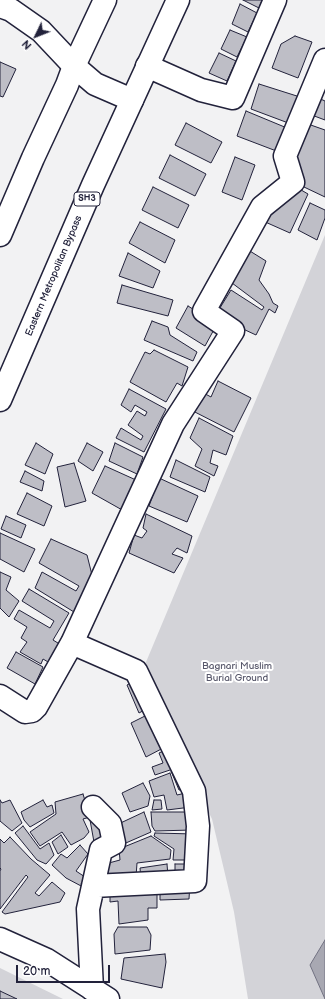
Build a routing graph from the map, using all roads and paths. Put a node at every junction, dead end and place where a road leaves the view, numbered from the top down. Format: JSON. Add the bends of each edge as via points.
{"nodes":[{"id":1,"x":105,"y":0,"type":"edge"},
{"id":2,"x":178,"y":0,"type":"edge"},
{"id":3,"x":275,"y":0,"type":"edge"},
{"id":4,"x":0,"y":6,"type":"edge"},
{"id":5,"x":325,"y":60,"type":"edge"},
{"id":6,"x":74,"y":66,"type":"junction"},
{"id":7,"x":147,"y":66,"type":"junction"},
{"id":8,"x":132,"y":100,"type":"junction"},
{"id":9,"x":0,"y":235,"type":"edge"},
{"id":10,"x":0,"y":400,"type":"edge"},
{"id":11,"x":72,"y":643,"type":"junction"},
{"id":12,"x":0,"y":696,"type":"edge"},
{"id":13,"x":93,"y":807,"type":"dead end"},
{"id":14,"x":93,"y":886,"type":"junction"},
{"id":15,"x":0,"y":939,"type":"edge"},
{"id":16,"x":100,"y":994,"type":"edge"}],
"edges":[{"from":1,"to":6,"type":"main road"},
{"from":2,"to":7,"type":"main road","name":"Eastern Metropolitan Bypass","number":"SH3"},
{"from":3,"to":7,"type":"main road","via":[[233,98],[201,90]]},
{"from":4,"to":6,"type":"main road","via":[[11,10],[41,31]]},
{"from":5,"to":11,"type":"main road","via":[[285,156],[294,182],[262,207],[204,311],[233,331],[173,424]]},
{"from":6,"to":8,"type":"main road","via":[[96,84]]},
{"from":6,"to":9,"type":"main road"},
{"from":7,"to":8,"type":"main road","name":"Eastern Metropolitan Bypass","number":"SH3"},
{"from":8,"to":10,"type":"main road","name":"Eastern Metropolitan Bypass","number":"SH3"},
{"from":11,"to":12,"type":"main road","via":[[32,711],[25,712]]},
{"from":11,"to":14,"type":"main road","via":[[136,671],[194,791],[198,826],[195,881]]},
{"from":13,"to":14,"type":"main road","via":[[110,824],[114,843],[101,850]]},
{"from":14,"to":16,"type":"main road","via":[[88,909]]},
{"from":15,"to":16,"type":"main road","via":[[47,960]]}]}
